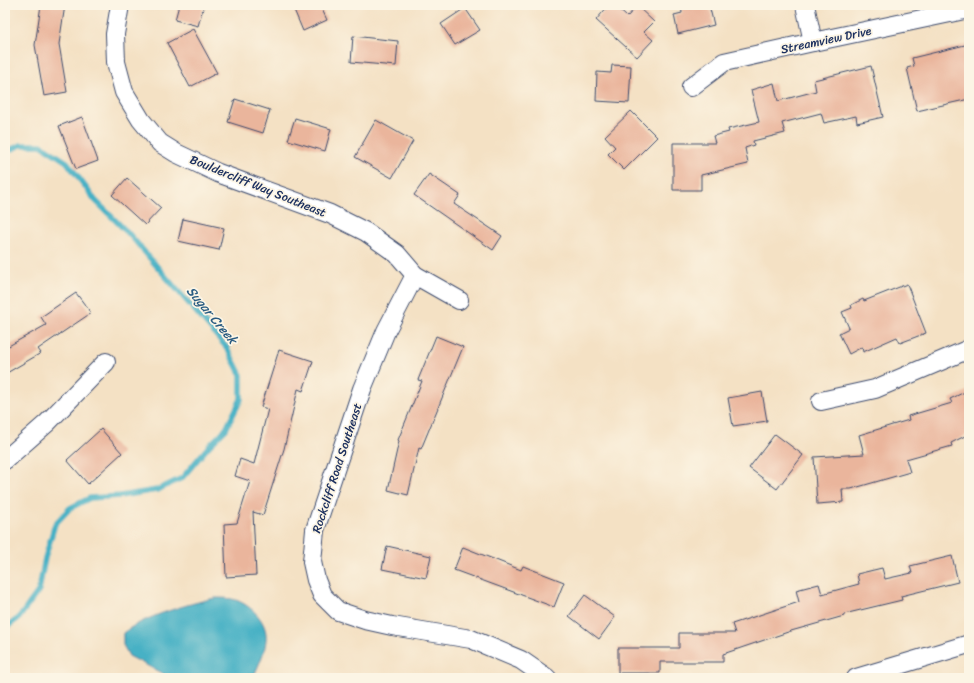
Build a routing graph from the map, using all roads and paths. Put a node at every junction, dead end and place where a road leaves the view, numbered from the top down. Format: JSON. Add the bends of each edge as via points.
{"nodes":[{"id":1,"x":120,"y":5,"type":"edge"},
{"id":2,"x":805,"y":5,"type":"edge"},
{"id":3,"x":969,"y":9,"type":"edge"},
{"id":4,"x":813,"y":42,"type":"junction"},
{"id":5,"x":691,"y":87,"type":"dead end"},
{"id":6,"x":415,"y":275,"type":"junction"},
{"id":7,"x":459,"y":300,"type":"dead end"},
{"id":8,"x":969,"y":349,"type":"edge"},
{"id":9,"x":106,"y":362,"type":"dead end"},
{"id":10,"x":821,"y":401,"type":"dead end"},
{"id":11,"x":5,"y":460,"type":"edge"},
{"id":12,"x":969,"y":644,"type":"edge"},
{"id":13,"x":547,"y":678,"type":"edge"},
{"id":14,"x":856,"y":678,"type":"edge"}],
"edges":[{"from":1,"to":6,"type":"street","name":"Bouldercliff Way Southeast","via":[[115,34],[116,62],[124,92],[141,120],[160,143],[218,173],[330,214],[366,232],[398,254]]},
{"from":2,"to":4,"type":"street"},
{"from":3,"to":4,"type":"street","name":"Streamview Drive"},
{"from":4,"to":5,"type":"street","name":"Streamview Drive","via":[[724,62]]},
{"from":6,"to":7,"type":"street","name":"Bouldercliff Way Southeast"},
{"from":6,"to":13,"type":"street","name":"Rockcliff Road Southeast","via":[[386,331],[362,389],[315,530],[312,562],[316,580],[322,595],[338,611],[392,626],[471,639],[521,660]]},
{"from":8,"to":10,"type":"street","via":[[875,389]]},
{"from":9,"to":11,"type":"street","via":[[47,423]]},
{"from":12,"to":14,"type":"street"}]}
